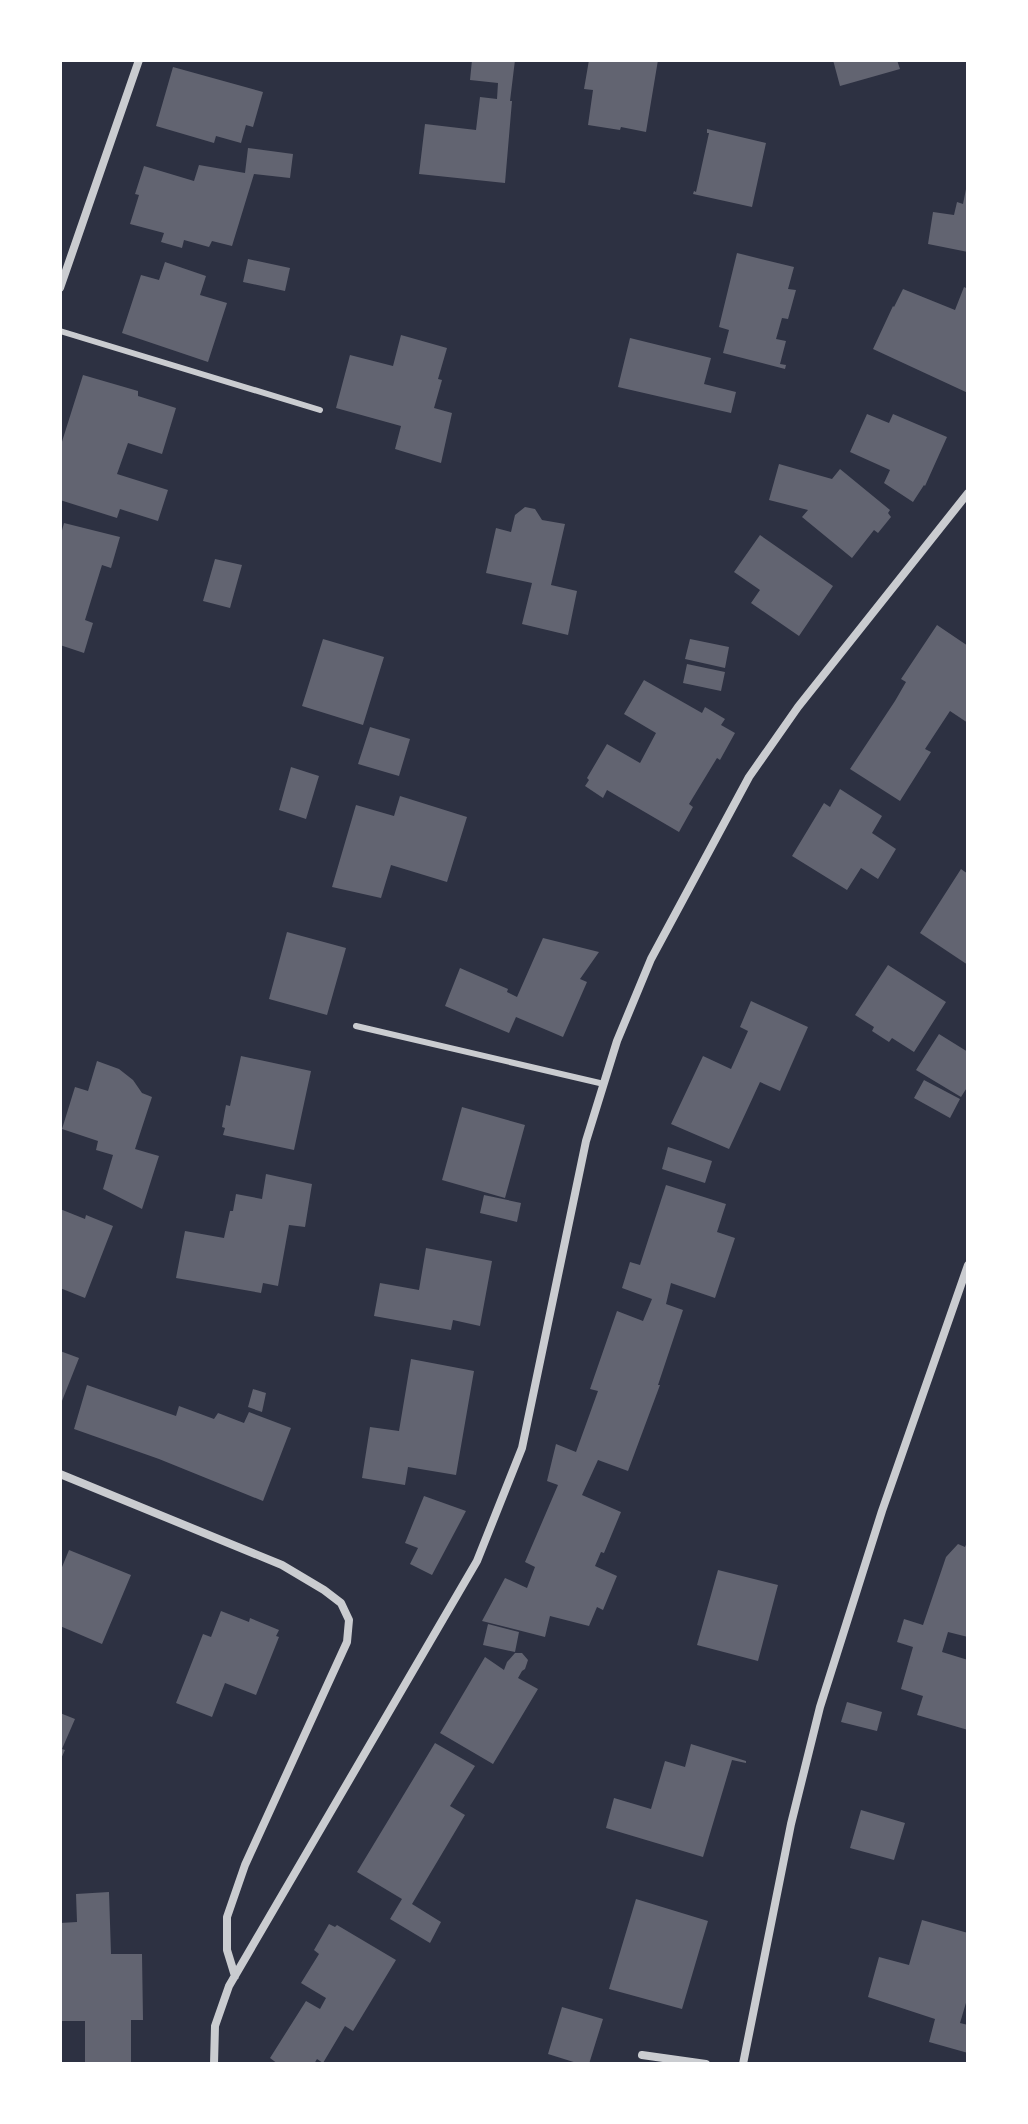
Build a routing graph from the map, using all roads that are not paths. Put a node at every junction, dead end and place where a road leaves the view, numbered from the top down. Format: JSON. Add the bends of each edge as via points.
{"nodes":[{"id":1,"x":139,"y":60,"type":"edge"},
{"id":2,"x":60,"y":288,"type":"edge"},
{"id":3,"x":60,"y":331,"type":"edge"},
{"id":4,"x":320,"y":410,"type":"dead end"},
{"id":5,"x":968,"y":493,"type":"edge"},
{"id":6,"x":356,"y":1026,"type":"dead end"},
{"id":7,"x":604,"y":1084,"type":"junction"},
{"id":8,"x":968,"y":1265,"type":"edge"},
{"id":9,"x":60,"y":1474,"type":"edge"},
{"id":10,"x":235,"y":1976,"type":"junction"},
{"id":11,"x":642,"y":2055,"type":"dead end"},
{"id":12,"x":214,"y":2064,"type":"edge"},
{"id":13,"x":706,"y":2064,"type":"edge"},
{"id":14,"x":743,"y":2064,"type":"edge"}],
"edges":[{"from":1,"to":2,"type":"street"},
{"from":3,"to":4,"type":"lane"},
{"from":5,"to":7,"type":"street","via":[[749,777],[651,959]]},
{"from":6,"to":7,"type":"lane"},
{"from":7,"to":10,"type":"street","via":[[586,1141],[522,1448],[477,1561]]},
{"from":8,"to":14,"type":"street","via":[[820,1707]]},
{"from":9,"to":10,"type":"street","via":[[282,1565],[341,1603],[349,1620],[347,1642],[245,1865],[227,1917],[227,1950]]},
{"from":10,"to":12,"type":"street","via":[[215,2026]]},
{"from":11,"to":13,"type":"street"}]}
